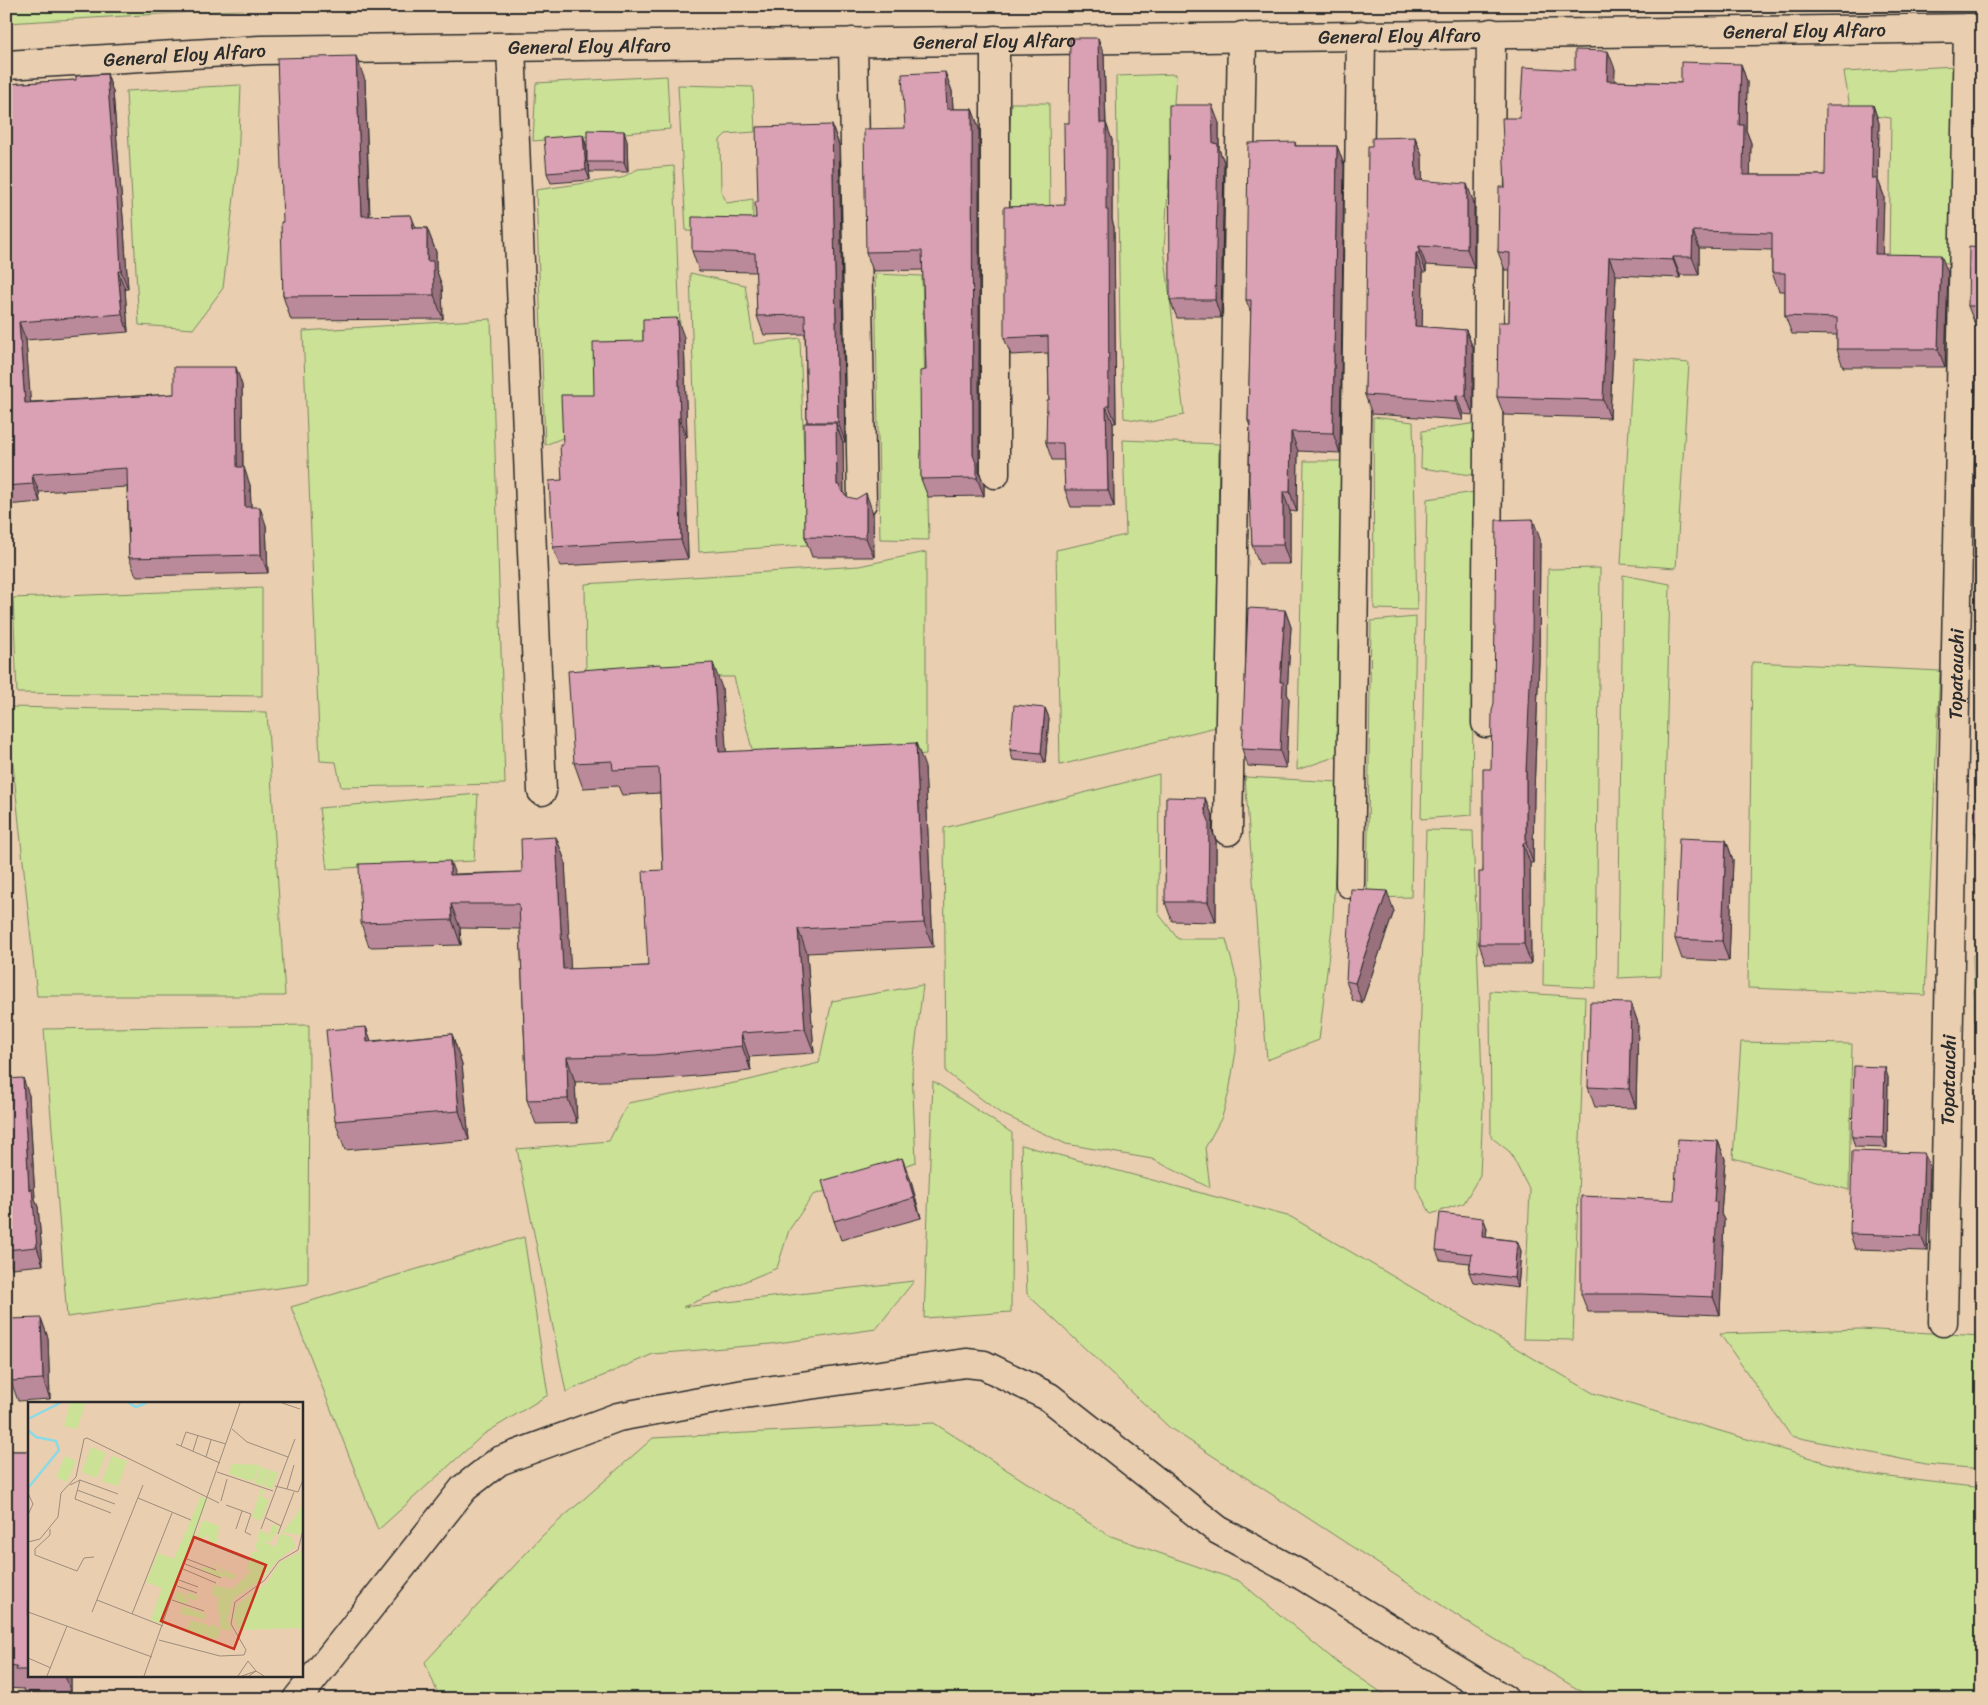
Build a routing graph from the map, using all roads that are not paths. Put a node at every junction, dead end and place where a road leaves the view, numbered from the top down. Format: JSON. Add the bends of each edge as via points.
{"nodes":[{"id":1,"x":1975,"y":28,"type":"edge"},
{"id":2,"x":1491,"y":33,"type":"junction"},
{"id":3,"x":1361,"y":35,"type":"junction"},
{"id":4,"x":1242,"y":36,"type":"junction"},
{"id":5,"x":995,"y":40,"type":"junction"},
{"id":6,"x":853,"y":42,"type":"junction"},
{"id":7,"x":511,"y":47,"type":"junction"},
{"id":8,"x":6,"y":65,"type":"edge"},
{"id":9,"x":995,"y":474,"type":"dead end"},
{"id":10,"x":862,"y":503,"type":"edge"},
{"id":11,"x":1486,"y":723,"type":"dead end"},
{"id":12,"x":542,"y":791,"type":"dead end"},
{"id":13,"x":1228,"y":830,"type":"dead end"},
{"id":14,"x":1350,"y":884,"type":"dead end"},
{"id":15,"x":1943,"y":1322,"type":"dead end"},
{"id":16,"x":297,"y":1699,"type":"edge"},
{"id":17,"x":1504,"y":1699,"type":"edge"}],
"edges":[{"from":1,"to":2,"type":"street","name":"General Eloy Alfaro"},
{"from":1,"to":15,"type":"street","name":"Topatauchi"},
{"from":2,"to":3,"type":"street","name":"General Eloy Alfaro"},
{"from":2,"to":11,"type":"street"},
{"from":3,"to":4,"type":"street","name":"General Eloy Alfaro"},
{"from":3,"to":14,"type":"street"},
{"from":4,"to":5,"type":"street","name":"General Eloy Alfaro"},
{"from":4,"to":13,"type":"street"},
{"from":5,"to":6,"type":"street","name":"General Eloy Alfaro"},
{"from":5,"to":9,"type":"street"},
{"from":6,"to":7,"type":"street","name":"General Eloy Alfaro"},
{"from":6,"to":10,"type":"street"},
{"from":7,"to":8,"type":"street","name":"General Eloy Alfaro","via":[[260,50]]},
{"from":7,"to":12,"type":"street"},
{"from":16,"to":17,"type":"street","via":[[464,1488],[499,1461],[618,1417],[744,1394],[966,1363],[984,1365],[1049,1397],[1218,1530],[1303,1576]]}]}
